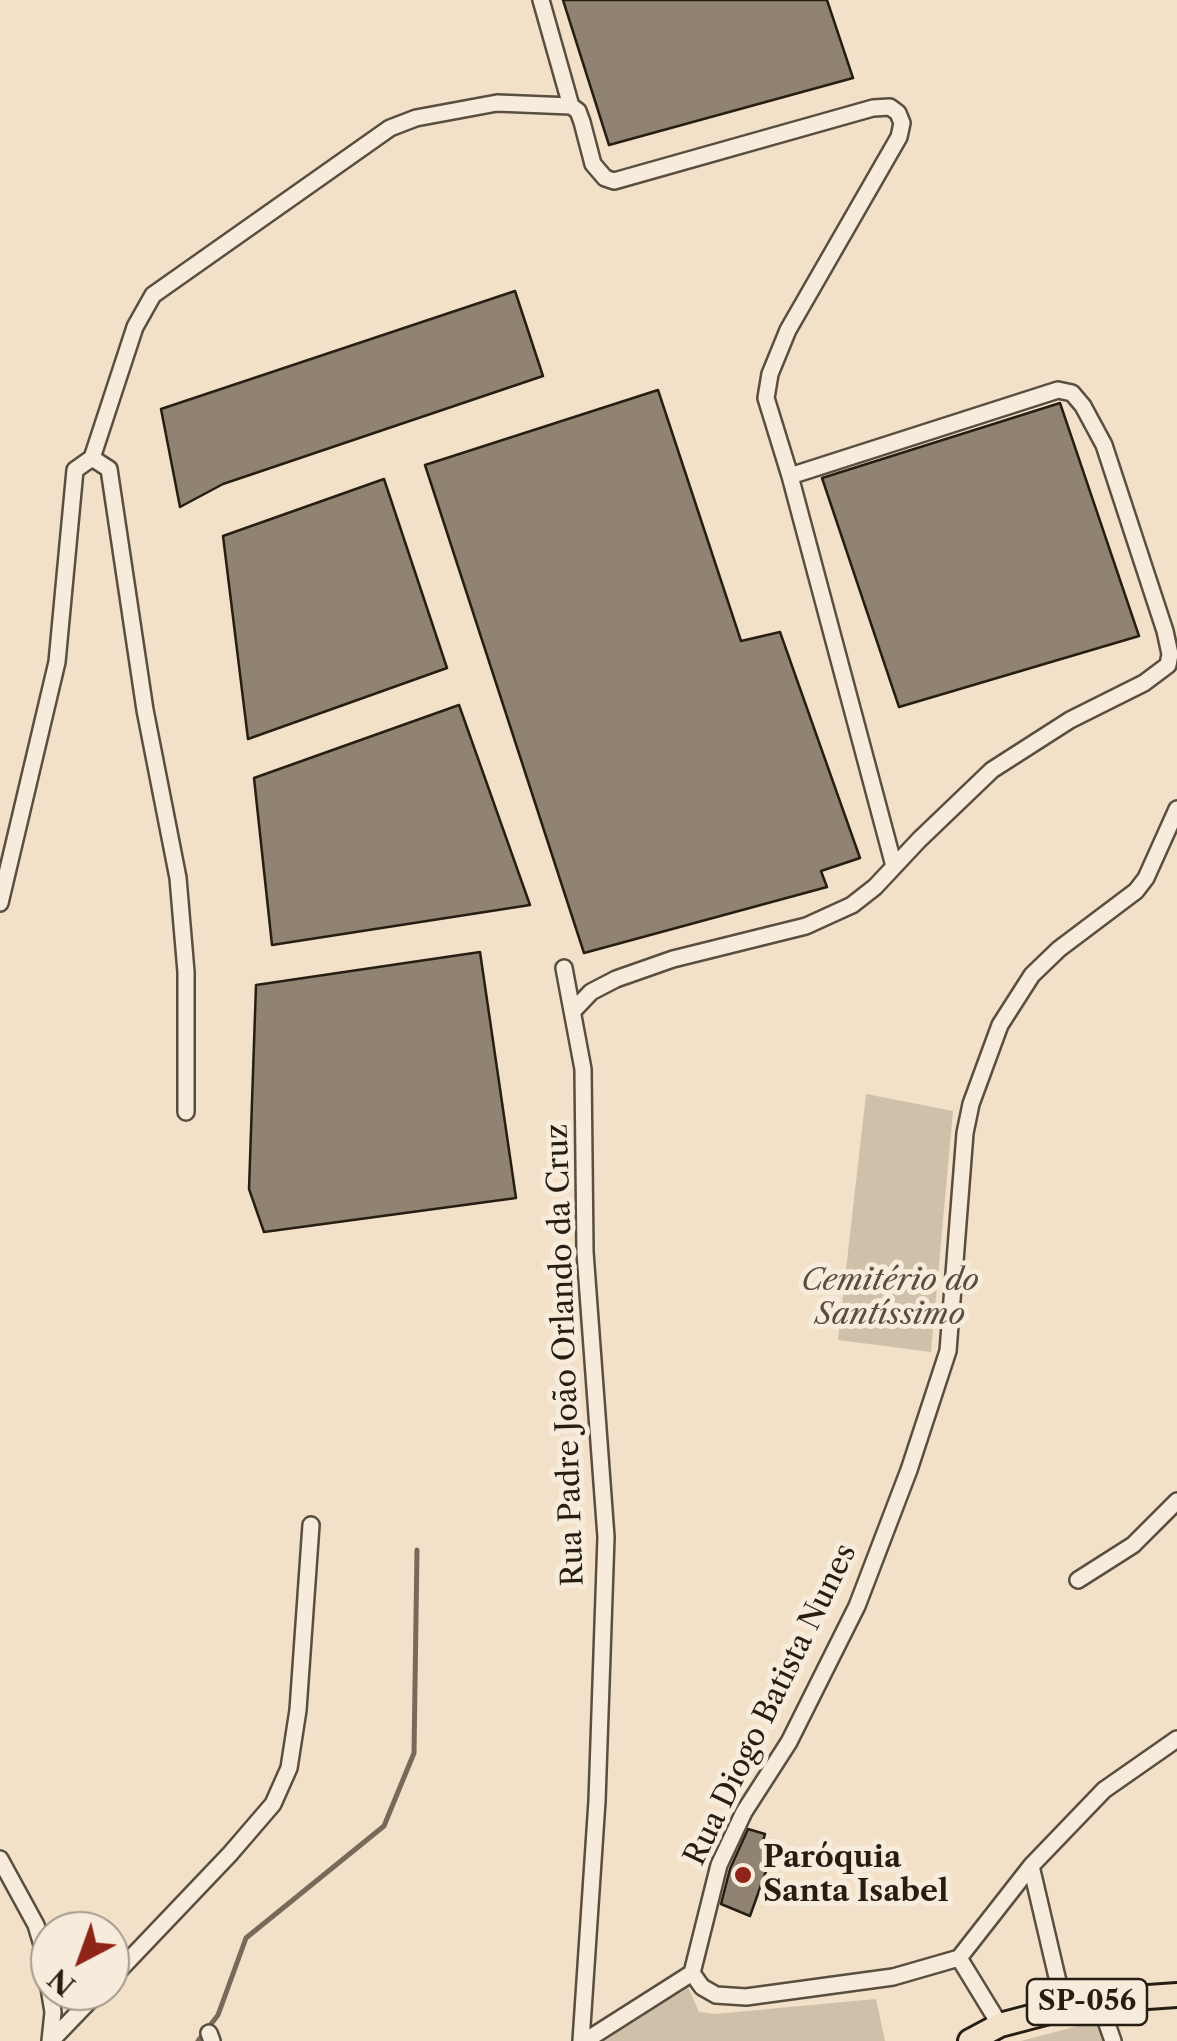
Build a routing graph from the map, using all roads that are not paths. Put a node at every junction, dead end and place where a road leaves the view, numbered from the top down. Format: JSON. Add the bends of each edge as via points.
{"nodes":[{"id":1,"x":541,"y":0,"type":"edge"},
{"id":2,"x":571,"y":106,"type":"junction"},
{"id":3,"x":92,"y":458,"type":"junction"},
{"id":4,"x":790,"y":476,"type":"junction"},
{"id":5,"x":1177,"y":810,"type":"edge"},
{"id":6,"x":894,"y":866,"type":"junction"},
{"id":7,"x":0,"y":902,"type":"edge"},
{"id":8,"x":564,"y":968,"type":"dead end"},
{"id":9,"x":574,"y":1010,"type":"junction"},
{"id":10,"x":186,"y":1112,"type":"dead end"},
{"id":11,"x":1177,"y":1501,"type":"edge"},
{"id":12,"x":311,"y":1525,"type":"dead end"},
{"id":13,"x":1078,"y":1580,"type":"dead end"},
{"id":14,"x":1177,"y":1739,"type":"edge"},
{"id":15,"x":0,"y":1859,"type":"edge"},
{"id":16,"x":1031,"y":1866,"type":"junction"},
{"id":17,"x":959,"y":1958,"type":"junction"},
{"id":18,"x":130,"y":1959,"type":"edge"},
{"id":19,"x":692,"y":1973,"type":"junction"},
{"id":20,"x":1177,"y":1995,"type":"edge"},
{"id":21,"x":1099,"y":2000,"type":"junction"},
{"id":22,"x":1064,"y":2008,"type":"junction"},
{"id":23,"x":79,"y":2011,"type":"edge"},
{"id":24,"x":1000,"y":2025,"type":"junction"},
{"id":25,"x":50,"y":2041,"type":"edge"},
{"id":26,"x":583,"y":2041,"type":"edge"},
{"id":27,"x":970,"y":2041,"type":"edge"},
{"id":28,"x":1113,"y":2041,"type":"edge"}],
"edges":[{"from":1,"to":2,"type":"street"},
{"from":2,"to":3,"type":"street","via":[[497,103],[390,128],[166,284],[142,308]]},
{"from":2,"to":4,"type":"street","via":[[593,164],[614,181],[873,108],[898,112],[898,138],[788,330],[770,374],[766,398]]},
{"from":3,"to":7,"type":"street","via":[[75,470],[57,662]]},
{"from":3,"to":10,"type":"street","via":[[109,469],[178,878]]},
{"from":4,"to":6,"type":"street"},
{"from":4,"to":6,"type":"street","via":[[1058,390],[1072,393],[1104,445],[1165,631],[1170,654],[1162,671],[992,770]]},
{"from":5,"to":19,"type":"street","name":"Rua Diogo Batista Nunes","via":[[1136,890],[1032,975],[1000,1025],[964,1133],[948,1351],[857,1606],[718,1864]]},
{"from":6,"to":9,"type":"street","via":[[852,905],[822,919],[673,958],[591,992]]},
{"from":8,"to":9,"type":"street","name":"Rua Padre João Orlando da Cruz"},
{"from":9,"to":26,"type":"street","name":"Rua Padre João Orlando da Cruz","via":[[583,1069],[586,1252],[606,1536]]},
{"from":11,"to":13,"type":"street","via":[[1133,1545]]},
{"from":12,"to":18,"type":"street","via":[[290,1768],[274,1804]]},
{"from":14,"to":16,"type":"street","via":[[1104,1790]]},
{"from":15,"to":25,"type":"street","via":[[42,1945],[53,2012]]},
{"from":16,"to":17,"type":"street"},
{"from":16,"to":22,"type":"street"},
{"from":17,"to":19,"type":"street","via":[[892,1977],[746,1997],[716,1995]]},
{"from":17,"to":24,"type":"street"},
{"from":19,"to":26,"type":"street"},
{"from":20,"to":21,"type":"main road","number":"SP-056"},
{"from":21,"to":22,"type":"main road","number":"SP-056"},
{"from":21,"to":28,"type":"street"},
{"from":22,"to":24,"type":"main road","number":"SP-056"},
{"from":23,"to":25,"type":"street"},
{"from":24,"to":27,"type":"main road","number":"SP-056"}]}
